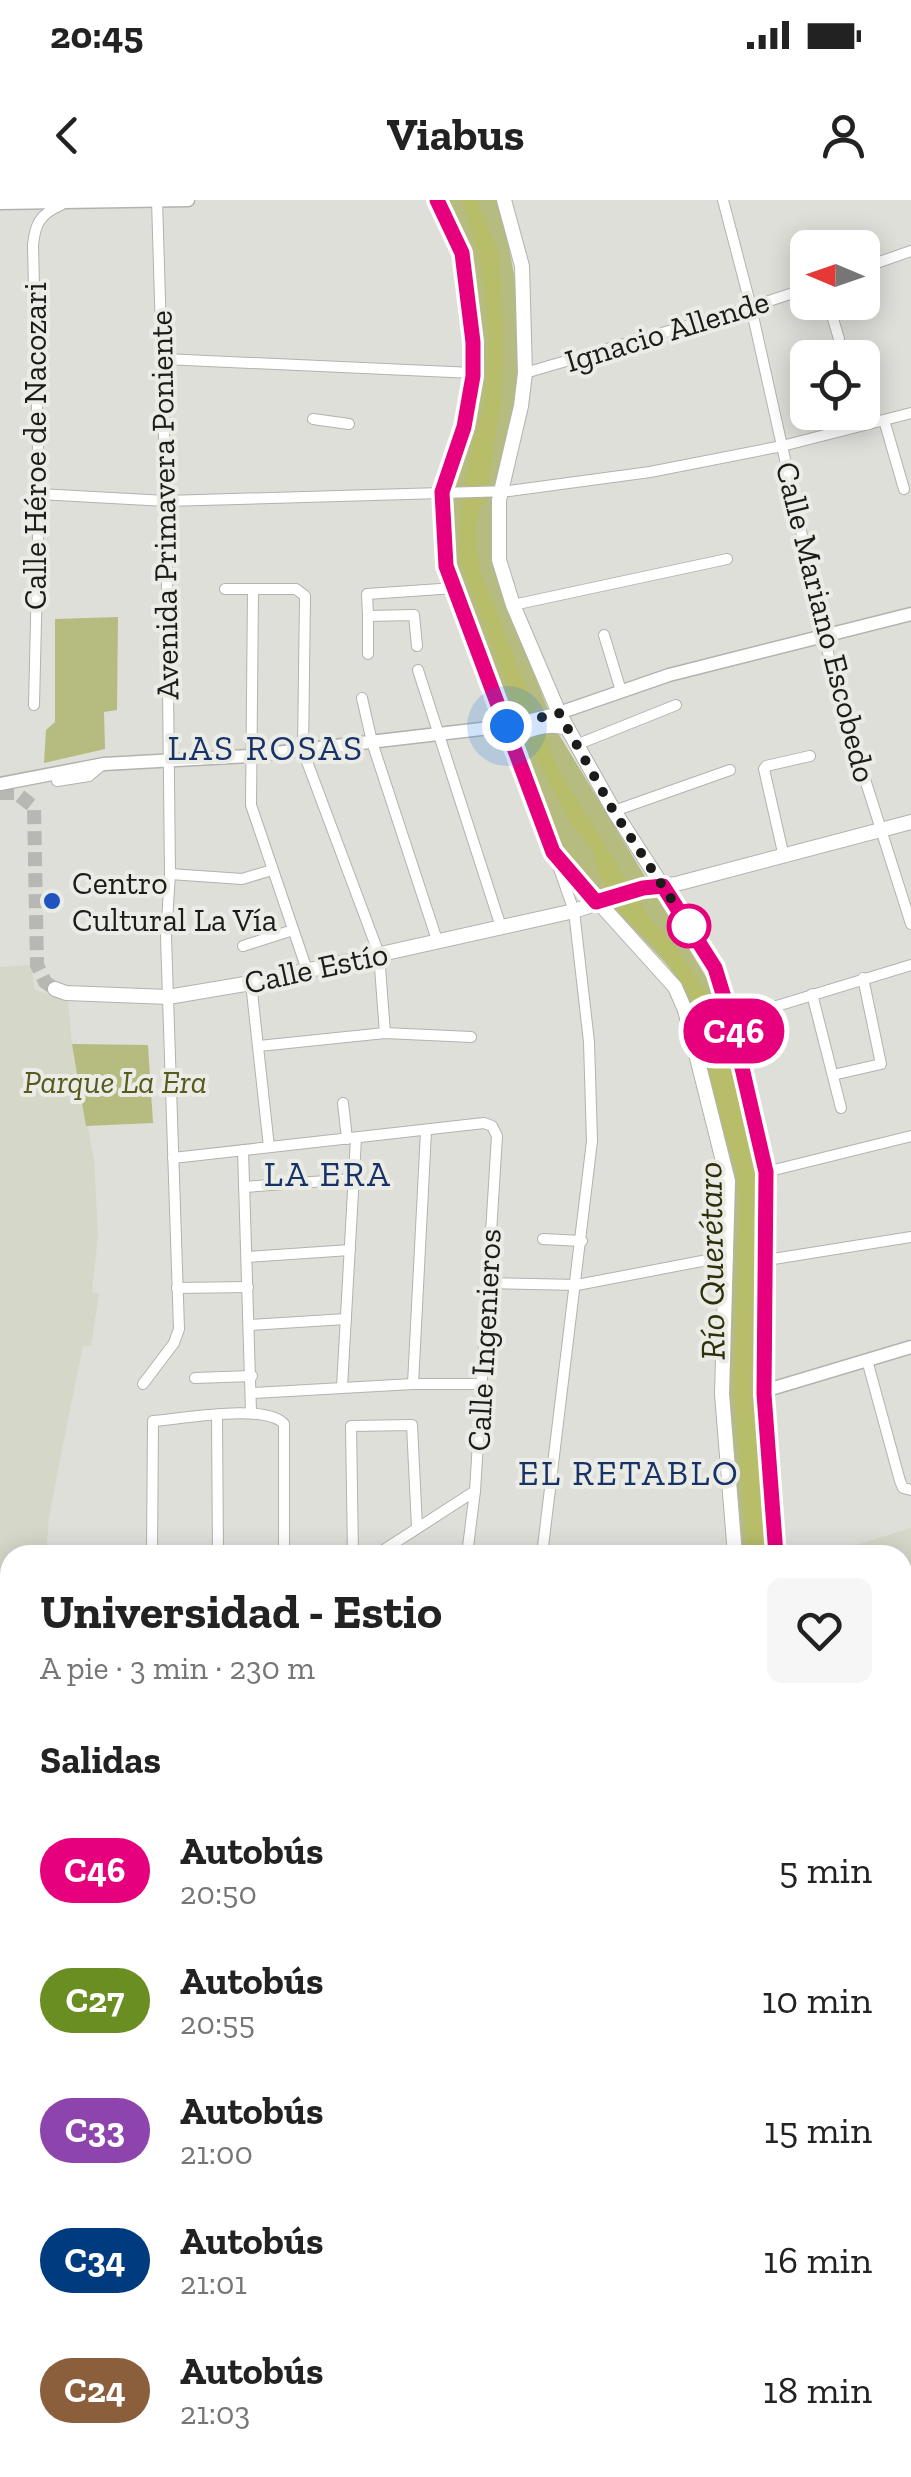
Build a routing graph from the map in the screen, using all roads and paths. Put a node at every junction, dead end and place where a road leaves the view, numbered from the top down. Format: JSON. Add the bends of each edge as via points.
{"nodes":[{"id":1,"x":188,"y":200,"type":"edge"},
{"id":2,"x":436,"y":200,"type":"edge"},
{"id":3,"x":504,"y":200,"type":"edge"},
{"id":4,"x":723,"y":200,"type":"edge"},
{"id":5,"x":157,"y":201,"type":"edge"},
{"id":6,"x":65,"y":203,"type":"junction"},
{"id":7,"x":0,"y":204,"type":"edge"},
{"id":8,"x":911,"y":252,"type":"edge"},
{"id":9,"x":880,"y":262,"type":"edge"},
{"id":10,"x":790,"y":294,"type":"edge"},
{"id":11,"x":752,"y":307,"type":"junction"},
{"id":12,"x":833,"y":320,"type":"edge"},
{"id":13,"x":839,"y":340,"type":"dead end"},
{"id":14,"x":164,"y":359,"type":"junction"},
{"id":15,"x":525,"y":372,"type":"junction"},
{"id":16,"x":473,"y":373,"type":"junction"},
{"id":17,"x":911,"y":413,"type":"edge"},
{"id":18,"x":313,"y":419,"type":"dead end"},
{"id":19,"x":884,"y":420,"type":"junction"},
{"id":20,"x":349,"y":424,"type":"dead end"},
{"id":21,"x":782,"y":446,"type":"junction"},
{"id":22,"x":904,"y":488,"type":"dead end"},
{"id":23,"x":447,"y":492,"type":"junction"},
{"id":24,"x":494,"y":492,"type":"junction"},
{"id":25,"x":39,"y":494,"type":"junction"},
{"id":26,"x":166,"y":501,"type":"junction"},
{"id":27,"x":727,"y":560,"type":"dead end"},
{"id":28,"x":455,"y":588,"type":"junction"},
{"id":29,"x":225,"y":589,"type":"dead end"},
{"id":30,"x":254,"y":590,"type":"junction"},
{"id":31,"x":412,"y":591,"type":"junction"},
{"id":32,"x":513,"y":605,"type":"junction"},
{"id":33,"x":414,"y":614,"type":"junction"},
{"id":34,"x":911,"y":614,"type":"edge"},
{"id":35,"x":368,"y":616,"type":"junction"},
{"id":36,"x":604,"y":634,"type":"dead end"},
{"id":37,"x":823,"y":638,"type":"junction"},
{"id":38,"x":417,"y":646,"type":"dead end"},
{"id":39,"x":368,"y":654,"type":"dead end"},
{"id":40,"x":418,"y":670,"type":"dead end"},
{"id":41,"x":621,"y":690,"type":"junction"},
{"id":42,"x":362,"y":698,"type":"dead end"},
{"id":43,"x":34,"y":705,"type":"dead end"},
{"id":44,"x":676,"y":705,"type":"dead end"},
{"id":45,"x":551,"y":718,"type":"junction"},
{"id":46,"x":515,"y":732,"type":"junction"},
{"id":47,"x":439,"y":734,"type":"junction"},
{"id":48,"x":372,"y":742,"type":"junction"},
{"id":49,"x":576,"y":745,"type":"junction"},
{"id":50,"x":303,"y":750,"type":"junction"},
{"id":51,"x":250,"y":756,"type":"junction"},
{"id":52,"x":810,"y":756,"type":"dead end"},
{"id":53,"x":166,"y":762,"type":"junction"},
{"id":54,"x":104,"y":764,"type":"junction"},
{"id":55,"x":730,"y":770,"type":"dead end"},
{"id":56,"x":57,"y":781,"type":"dead end"},
{"id":57,"x":0,"y":784,"type":"edge"},
{"id":58,"x":614,"y":812,"type":"junction"},
{"id":59,"x":911,"y":822,"type":"edge"},
{"id":60,"x":880,"y":831,"type":"junction"},
{"id":61,"x":553,"y":852,"type":"junction"},
{"id":62,"x":784,"y":856,"type":"junction"},
{"id":63,"x":272,"y":870,"type":"junction"},
{"id":64,"x":170,"y":874,"type":"junction"},
{"id":65,"x":663,"y":886,"type":"junction"},
{"id":66,"x":602,"y":900,"type":"junction"},
{"id":67,"x":574,"y":910,"type":"junction"},
{"id":68,"x":911,"y":924,"type":"edge"},
{"id":69,"x":501,"y":927,"type":"junction"},
{"id":70,"x":294,"y":930,"type":"junction"},
{"id":71,"x":437,"y":940,"type":"junction"},
{"id":72,"x":243,"y":946,"type":"dead end"},
{"id":73,"x":379,"y":954,"type":"junction"},
{"id":74,"x":911,"y":965,"type":"edge"},
{"id":75,"x":307,"y":970,"type":"junction"},
{"id":76,"x":863,"y":978,"type":"junction"},
{"id":77,"x":251,"y":983,"type":"junction"},
{"id":78,"x":55,"y":989,"type":"dead end"},
{"id":79,"x":812,"y":994,"type":"junction"},
{"id":80,"x":168,"y":996,"type":"junction"},
{"id":81,"x":731,"y":1020,"type":"junction"},
{"id":82,"x":385,"y":1032,"type":"junction"},
{"id":83,"x":471,"y":1037,"type":"dead end"},
{"id":84,"x":260,"y":1046,"type":"junction"},
{"id":85,"x":834,"y":1075,"type":"junction"},
{"id":86,"x":344,"y":1103,"type":"dead end"},
{"id":87,"x":841,"y":1108,"type":"dead end"},
{"id":88,"x":426,"y":1131,"type":"junction"},
{"id":89,"x":911,"y":1136,"type":"edge"},
{"id":90,"x":352,"y":1139,"type":"junction"},
{"id":91,"x":269,"y":1147,"type":"junction"},
{"id":92,"x":243,"y":1150,"type":"junction"},
{"id":93,"x":173,"y":1158,"type":"junction"},
{"id":94,"x":766,"y":1172,"type":"junction"},
{"id":95,"x":354,"y":1180,"type":"junction"},
{"id":96,"x":244,"y":1187,"type":"junction"},
{"id":97,"x":911,"y":1237,"type":"edge"},
{"id":98,"x":543,"y":1239,"type":"dead end"},
{"id":99,"x":582,"y":1241,"type":"junction"},
{"id":100,"x":350,"y":1250,"type":"junction"},
{"id":101,"x":728,"y":1256,"type":"junction"},
{"id":102,"x":247,"y":1257,"type":"junction"},
{"id":103,"x":766,"y":1260,"type":"junction"},
{"id":104,"x":486,"y":1283,"type":"junction"},
{"id":105,"x":577,"y":1285,"type":"junction"},
{"id":106,"x":248,"y":1287,"type":"junction"},
{"id":107,"x":177,"y":1288,"type":"junction"},
{"id":108,"x":346,"y":1319,"type":"junction"},
{"id":109,"x":250,"y":1325,"type":"junction"},
{"id":110,"x":911,"y":1347,"type":"edge"},
{"id":111,"x":867,"y":1360,"type":"junction"},
{"id":112,"x":252,"y":1376,"type":"junction"},
{"id":113,"x":195,"y":1378,"type":"dead end"},
{"id":114,"x":143,"y":1384,"type":"dead end"},
{"id":115,"x":413,"y":1384,"type":"junction"},
{"id":116,"x":480,"y":1384,"type":"junction"},
{"id":117,"x":342,"y":1387,"type":"junction"},
{"id":118,"x":764,"y":1391,"type":"junction"},
{"id":119,"x":252,"y":1393,"type":"junction"},
{"id":120,"x":251,"y":1412,"type":"junction"},
{"id":121,"x":217,"y":1416,"type":"junction"},
{"id":122,"x":911,"y":1490,"type":"edge"},
{"id":123,"x":474,"y":1491,"type":"junction"},
{"id":124,"x":417,"y":1527,"type":"junction"},
{"id":125,"x":152,"y":1545,"type":"edge"},
{"id":126,"x":218,"y":1545,"type":"edge"},
{"id":127,"x":284,"y":1545,"type":"edge"},
{"id":128,"x":352,"y":1545,"type":"edge"},
{"id":129,"x":391,"y":1545,"type":"edge"},
{"id":130,"x":468,"y":1545,"type":"edge"},
{"id":131,"x":543,"y":1545,"type":"edge"},
{"id":132,"x":733,"y":1545,"type":"edge"},
{"id":133,"x":775,"y":1545,"type":"edge"}],
"edges":[{"from":1,"to":5,"type":"street"},
{"from":2,"to":16,"type":"main road","via":[[462,253]]},
{"from":3,"to":15,"type":"main road","via":[[522,266]]},
{"from":4,"to":11,"type":"street","name":"Calle Mariano Escobedo"},
{"from":5,"to":6,"type":"street"},
{"from":5,"to":14,"type":"street","name":"Avenida Primavera Poniente"},
{"from":6,"to":7,"type":"street"},
{"from":6,"to":25,"type":"street","name":"Calle Héroe de Nacozari","via":[[34,226]]},
{"from":8,"to":9,"type":"street"},
{"from":10,"to":11,"type":"street","name":"Ignacio Allende"},
{"from":11,"to":15,"type":"street","name":"Ignacio Allende"},
{"from":11,"to":21,"type":"street","name":"Calle Mariano Escobedo"},
{"from":12,"to":13,"type":"street"},
{"from":14,"to":16,"type":"street"},
{"from":14,"to":26,"type":"street","name":"Avenida Primavera Poniente"},
{"from":15,"to":24,"type":"main road"},
{"from":16,"to":23,"type":"main road"},
{"from":17,"to":19,"type":"street"},
{"from":18,"to":20,"type":"street"},
{"from":19,"to":21,"type":"street"},
{"from":19,"to":22,"type":"street"},
{"from":21,"to":24,"type":"street"},
{"from":21,"to":37,"type":"street","name":"Calle Mariano Escobedo"},
{"from":23,"to":24,"type":"street"},
{"from":23,"to":26,"type":"street"},
{"from":23,"to":28,"type":"main road","via":[[446,566]]},
{"from":24,"to":32,"type":"main road","via":[[497,548]]},
{"from":25,"to":26,"type":"street"},
{"from":25,"to":43,"type":"street","name":"Calle Héroe de Nacozari"},
{"from":26,"to":53,"type":"street","name":"Avenida Primavera Poniente"},
{"from":27,"to":32,"type":"street"},
{"from":28,"to":31,"type":"street"},
{"from":28,"to":46,"type":"main road"},
{"from":29,"to":30,"type":"street"},
{"from":30,"to":50,"type":"street","via":[[305,596]]},
{"from":30,"to":51,"type":"street"},
{"from":31,"to":33,"type":"street"},
{"from":31,"to":35,"type":"street","via":[[367,594]]},
{"from":32,"to":45,"type":"main road"},
{"from":33,"to":35,"type":"street"},
{"from":33,"to":38,"type":"street"},
{"from":34,"to":37,"type":"street"},
{"from":35,"to":39,"type":"street"},
{"from":36,"to":41,"type":"street"},
{"from":37,"to":41,"type":"street"},
{"from":37,"to":60,"type":"street","name":"Calle Mariano Escobedo"},
{"from":40,"to":47,"type":"street"},
{"from":41,"to":45,"type":"street"},
{"from":42,"to":48,"type":"street"},
{"from":44,"to":49,"type":"street"},
{"from":45,"to":46,"type":"main road"},
{"from":45,"to":49,"type":"main road"},
{"from":46,"to":47,"type":"street"},
{"from":46,"to":61,"type":"main road"},
{"from":47,"to":48,"type":"street"},
{"from":47,"to":69,"type":"street"},
{"from":48,"to":50,"type":"street"},
{"from":48,"to":71,"type":"street"},
{"from":49,"to":58,"type":"main road"},
{"from":50,"to":51,"type":"street"},
{"from":50,"to":73,"type":"street"},
{"from":51,"to":53,"type":"street"},
{"from":51,"to":63,"type":"street","via":[[251,805]]},
{"from":52,"to":62,"type":"street","via":[[764,769]]},
{"from":53,"to":54,"type":"street"},
{"from":53,"to":64,"type":"street","name":"Avenida Primavera Poniente"},
{"from":54,"to":56,"type":"street","via":[[89,776]]},
{"from":54,"to":57,"type":"street"},
{"from":55,"to":58,"type":"street"},
{"from":58,"to":65,"type":"main road"},
{"from":59,"to":60,"type":"main road","name":"Calle Estío"},
{"from":60,"to":62,"type":"main road","name":"Calle Estío"},
{"from":60,"to":68,"type":"street","name":"Calle Mariano Escobedo"},
{"from":61,"to":66,"type":"main road"},
{"from":61,"to":67,"type":"street"},
{"from":62,"to":65,"type":"main road","name":"Calle Estío"},
{"from":63,"to":64,"type":"street","via":[[242,879]]},
{"from":63,"to":70,"type":"street"},
{"from":64,"to":80,"type":"street","name":"Avenida Primavera Poniente"},
{"from":65,"to":66,"type":"main road","name":"Calle Estío"},
{"from":65,"to":81,"type":"main road","via":[[715,968]]},
{"from":66,"to":67,"type":"main road","name":"Calle Estío"},
{"from":66,"to":101,"type":"main road","via":[[686,1010],[728,1181]]},
{"from":67,"to":69,"type":"main road","name":"Calle Estío"},
{"from":67,"to":99,"type":"street","via":[[590,1042],[592,1141]]},
{"from":69,"to":71,"type":"main road","name":"Calle Estío"},
{"from":70,"to":72,"type":"street"},
{"from":70,"to":75,"type":"street"},
{"from":71,"to":73,"type":"main road","name":"Calle Estío"},
{"from":73,"to":75,"type":"main road","name":"Calle Estío"},
{"from":73,"to":82,"type":"street"},
{"from":74,"to":76,"type":"street"},
{"from":75,"to":77,"type":"main road","name":"Calle Estío"},
{"from":76,"to":79,"type":"street"},
{"from":76,"to":85,"type":"street","via":[[881,1064]]},
{"from":77,"to":80,"type":"main road","name":"Calle Estío"},
{"from":77,"to":84,"type":"street"},
{"from":78,"to":80,"type":"main road","name":"Calle Estío"},
{"from":79,"to":81,"type":"street"},
{"from":79,"to":85,"type":"street"},
{"from":80,"to":93,"type":"street","name":"Avenida Primavera Poniente"},
{"from":81,"to":94,"type":"main road"},
{"from":82,"to":83,"type":"street"},
{"from":82,"to":84,"type":"street"},
{"from":84,"to":91,"type":"street"},
{"from":85,"to":87,"type":"street"},
{"from":86,"to":90,"type":"street"},
{"from":88,"to":90,"type":"street"},
{"from":88,"to":104,"type":"street","name":"Calle Ingenieros","via":[[484,1123],[496,1136]]},
{"from":88,"to":115,"type":"street"},
{"from":89,"to":94,"type":"street"},
{"from":90,"to":91,"type":"street"},
{"from":90,"to":95,"type":"street"},
{"from":91,"to":92,"type":"street"},
{"from":92,"to":93,"type":"street"},
{"from":92,"to":96,"type":"street"},
{"from":93,"to":107,"type":"street","name":"Avenida Primavera Poniente"},
{"from":94,"to":103,"type":"main road"},
{"from":95,"to":96,"type":"street"},
{"from":95,"to":100,"type":"street"},
{"from":96,"to":102,"type":"street"},
{"from":97,"to":103,"type":"street"},
{"from":98,"to":99,"type":"street"},
{"from":99,"to":105,"type":"street"},
{"from":100,"to":102,"type":"street"},
{"from":100,"to":108,"type":"street"},
{"from":101,"to":105,"type":"street"},
{"from":101,"to":132,"type":"main road","via":[[722,1394]]},
{"from":102,"to":106,"type":"street"},
{"from":103,"to":118,"type":"main road"},
{"from":104,"to":105,"type":"street"},
{"from":104,"to":116,"type":"street","name":"Calle Ingenieros"},
{"from":105,"to":131,"type":"street"},
{"from":106,"to":107,"type":"street"},
{"from":106,"to":109,"type":"street"},
{"from":107,"to":114,"type":"street","name":"Avenida Primavera Poniente","via":[[177,1337]]},
{"from":108,"to":109,"type":"street"},
{"from":108,"to":117,"type":"street"},
{"from":109,"to":112,"type":"street"},
{"from":110,"to":111,"type":"street"},
{"from":111,"to":118,"type":"street"},
{"from":111,"to":122,"type":"street","via":[[902,1488]]},
{"from":112,"to":113,"type":"street"},
{"from":112,"to":119,"type":"street"},
{"from":115,"to":116,"type":"street"},
{"from":115,"to":117,"type":"street"},
{"from":116,"to":123,"type":"street","name":"Calle Ingenieros"},
{"from":117,"to":119,"type":"street"},
{"from":118,"to":133,"type":"main road"},
{"from":119,"to":120,"type":"street"},
{"from":120,"to":121,"type":"street"},
{"from":120,"to":127,"type":"street","via":[[284,1424]]},
{"from":121,"to":125,"type":"street","via":[[153,1420]]},
{"from":121,"to":126,"type":"street"},
{"from":123,"to":124,"type":"street"},
{"from":123,"to":130,"type":"street","name":"Calle Ingenieros"},
{"from":124,"to":128,"type":"street","via":[[412,1425],[351,1426]]},
{"from":124,"to":129,"type":"street"}]}
